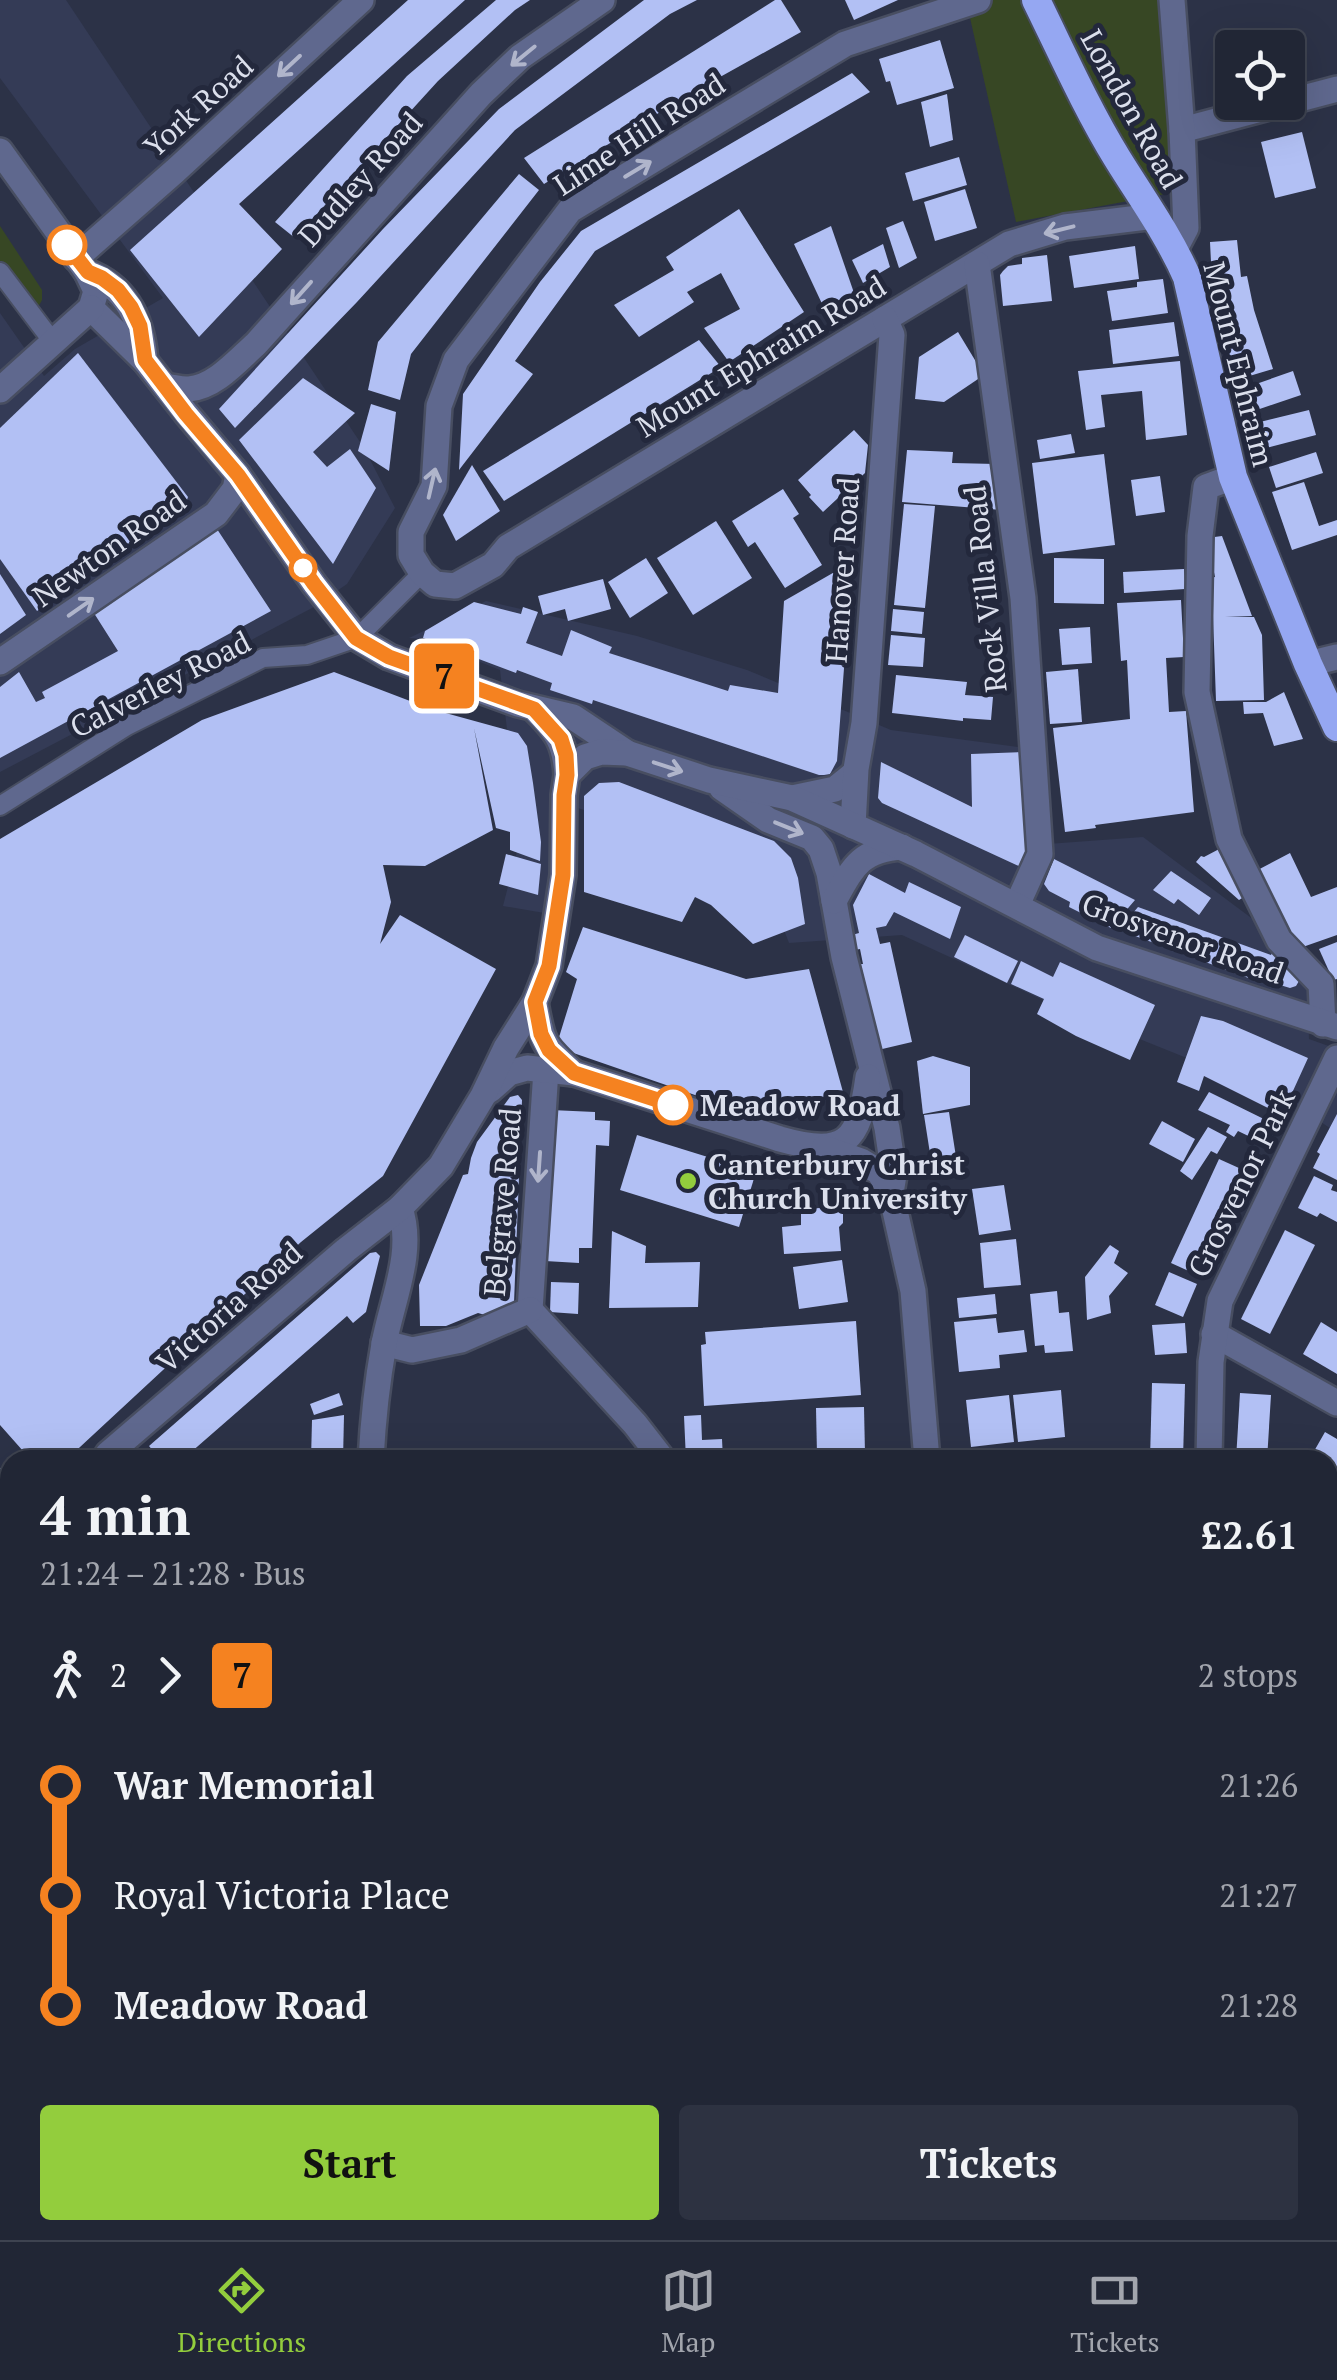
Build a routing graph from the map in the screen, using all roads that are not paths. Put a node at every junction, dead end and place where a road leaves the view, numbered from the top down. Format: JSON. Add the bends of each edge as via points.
{"nodes":[{"id":1,"x":361,"y":0,"type":"edge"},
{"id":2,"x":602,"y":0,"type":"edge"},
{"id":3,"x":978,"y":0,"type":"edge"},
{"id":4,"x":1036,"y":0,"type":"edge"},
{"id":5,"x":1172,"y":0,"type":"edge"},
{"id":6,"x":1337,"y":89,"type":"edge"},
{"id":7,"x":1182,"y":130,"type":"junction"},
{"id":8,"x":0,"y":151,"type":"edge"},
{"id":9,"x":1155,"y":216,"type":"junction"},
{"id":10,"x":1175,"y":248,"type":"junction"},
{"id":11,"x":978,"y":264,"type":"junction"},
{"id":12,"x":82,"y":265,"type":"junction"},
{"id":13,"x":0,"y":272,"type":"edge"},
{"id":14,"x":91,"y":308,"type":"junction"},
{"id":15,"x":885,"y":319,"type":"junction"},
{"id":16,"x":53,"y":342,"type":"junction"},
{"id":17,"x":145,"y":360,"type":"junction"},
{"id":18,"x":164,"y":386,"type":"junction"},
{"id":19,"x":0,"y":390,"type":"edge"},
{"id":20,"x":238,"y":475,"type":"junction"},
{"id":21,"x":1233,"y":476,"type":"junction"},
{"id":22,"x":422,"y":573,"type":"junction"},
{"id":23,"x":356,"y":638,"type":"junction"},
{"id":24,"x":1337,"y":657,"type":"edge"},
{"id":25,"x":0,"y":662,"type":"edge"},
{"id":26,"x":1308,"y":664,"type":"junction"},
{"id":27,"x":534,"y":709,"type":"junction"},
{"id":28,"x":1337,"y":728,"type":"edge"},
{"id":29,"x":627,"y":753,"type":"junction"},
{"id":30,"x":855,"y":774,"type":"junction"},
{"id":31,"x":567,"y":775,"type":"junction"},
{"id":32,"x":709,"y":780,"type":"junction"},
{"id":33,"x":792,"y":798,"type":"junction"},
{"id":34,"x":0,"y":806,"type":"edge"},
{"id":35,"x":853,"y":826,"type":"junction"},
{"id":36,"x":902,"y":847,"type":"junction"},
{"id":37,"x":834,"y":901,"type":"junction"},
{"id":38,"x":1017,"y":904,"type":"junction"},
{"id":39,"x":535,"y":1002,"type":"junction"},
{"id":40,"x":1330,"y":1025,"type":"edge"},
{"id":41,"x":1337,"y":1058,"type":"edge"},
{"id":42,"x":870,"y":1062,"type":"junction"},
{"id":43,"x":546,"y":1070,"type":"junction"},
{"id":44,"x":574,"y":1073,"type":"junction"},
{"id":45,"x":482,"y":1096,"type":"junction"},
{"id":46,"x":824,"y":1148,"type":"junction"},
{"id":47,"x":891,"y":1192,"type":"junction"},
{"id":48,"x":400,"y":1208,"type":"junction"},
{"id":49,"x":530,"y":1310,"type":"junction"},
{"id":50,"x":1214,"y":1334,"type":"junction"},
{"id":51,"x":384,"y":1343,"type":"junction"},
{"id":52,"x":1337,"y":1403,"type":"edge"},
{"id":53,"x":113,"y":1450,"type":"edge"},
{"id":54,"x":371,"y":1450,"type":"edge"},
{"id":55,"x":654,"y":1450,"type":"edge"},
{"id":56,"x":926,"y":1450,"type":"edge"},
{"id":57,"x":1209,"y":1450,"type":"edge"}],
"edges":[{"from":1,"to":12,"type":"street","name":"York Road","one_way":true},
{"from":2,"to":18,"type":"street","name":"Dudley Road","one_way":true,"via":[[480,94],[230,368],[202,386]]},
{"from":22,"to":3,"type":"street","name":"Lime Hill Road","one_way":true,"via":[[412,555],[412,532],[434,486],[439,406],[456,360],[570,210],[845,44]]},
{"from":4,"to":9,"type":"highway","name":"London Road","via":[[1087,104]]},
{"from":5,"to":7,"type":"street","name":"Mount Ephraim"},
{"from":6,"to":7,"type":"street"},
{"from":7,"to":10,"type":"street","name":"Mount Ephraim","via":[[1186,228]]},
{"from":8,"to":12,"type":"street"},
{"from":9,"to":10,"type":"highway","name":"London Road"},
{"from":9,"to":11,"type":"street","name":"Mount Ephraim Road","one_way":true,"via":[[1064,227],[1009,244]]},
{"from":10,"to":21,"type":"highway","name":"Mount Ephraim"},
{"from":11,"to":15,"type":"street","name":"Mount Ephraim Road"},
{"from":11,"to":38,"type":"street","name":"Rock Villa Road","via":[[1023,598],[1040,854]]},
{"from":12,"to":14,"type":"street","via":[[96,291]]},
{"from":12,"to":17,"type":"street","via":[[131,307]]},
{"from":13,"to":16,"type":"street"},
{"from":14,"to":16,"type":"street"},
{"from":14,"to":17,"type":"street"},
{"from":15,"to":22,"type":"street","name":"Mount Ephraim Road","via":[[508,547],[493,565],[456,586],[435,584]]},
{"from":15,"to":30,"type":"street","name":"Hanover Road","via":[[891,354]]},
{"from":16,"to":19,"type":"street"},
{"from":17,"to":18,"type":"street"},
{"from":18,"to":20,"type":"street"},
{"from":20,"to":23,"type":"street"},
{"from":25,"to":20,"type":"street","name":"Newton Road","one_way":true,"via":[[216,514]]},
{"from":21,"to":26,"type":"highway","name":"Mount Ephraim"},
{"from":21,"to":40,"type":"street","via":[[1206,487],[1197,692],[1229,839],[1278,940],[1322,984]]},
{"from":22,"to":23,"type":"street"},
{"from":23,"to":27,"type":"street","name":"Grosvenor Road","via":[[389,657]]},
{"from":23,"to":34,"type":"street","name":"Calverley Road","via":[[308,656],[263,658],[127,726]]},
{"from":24,"to":26,"type":"street"},
{"from":26,"to":28,"type":"highway","name":"Mount Ephraim"},
{"from":27,"to":29,"type":"street","name":"Grosvenor Road","via":[[573,716]]},
{"from":27,"to":31,"type":"street","via":[[561,739]]},
{"from":29,"to":31,"type":"street","name":"Grosvenor Road","via":[[584,758]]},
{"from":29,"to":32,"type":"street","name":"Grosvenor Road","one_way":true},
{"from":30,"to":33,"type":"street","name":"Grosvenor Road","via":[[835,789]]},
{"from":30,"to":35,"type":"street","name":"Hanover Road"},
{"from":31,"to":39,"type":"street","name":"Victoria Road","via":[[560,902]]},
{"from":32,"to":33,"type":"street","name":"Grosvenor Road"},
{"from":32,"to":37,"type":"street","name":"Grosvenor Road","one_way":true,"via":[[768,820],[812,838]]},
{"from":33,"to":35,"type":"street","name":"Grosvenor Road"},
{"from":35,"to":36,"type":"street","name":"Grosvenor Road"},
{"from":35,"to":37,"type":"street","name":"Hanover Road"},
{"from":36,"to":37,"type":"street","via":[[868,854],[854,865]]},
{"from":36,"to":38,"type":"street","name":"Grosvenor Road"},
{"from":37,"to":42,"type":"street","name":"Grosvenor Road"},
{"from":38,"to":40,"type":"street","name":"Grosvenor Road","via":[[1097,948]]},
{"from":39,"to":44,"type":"street","via":[[542,1038]]},
{"from":39,"to":45,"type":"street","name":"Victoria Road"},
{"from":41,"to":50,"type":"street","name":"Grosvenor Park","via":[[1220,1300]]},
{"from":42,"to":46,"type":"street","via":[[858,1122],[846,1140]]},
{"from":42,"to":47,"type":"street","name":"Grosvenor Road","via":[[892,1157]]},
{"from":43,"to":44,"type":"street"},
{"from":43,"to":45,"type":"street","via":[[509,1073]]},
{"from":43,"to":49,"type":"street","name":"Belgrave Road","one_way":true},
{"from":44,"to":46,"type":"street"},
{"from":45,"to":48,"type":"street","name":"Victoria Road","via":[[440,1166]]},
{"from":46,"to":47,"type":"street","via":[[880,1172]]},
{"from":47,"to":56,"type":"street","name":"Grosvenor Road","via":[[913,1291]]},
{"from":48,"to":51,"type":"street","via":[[406,1249]]},
{"from":48,"to":53,"type":"street","name":"Victoria Road"},
{"from":49,"to":51,"type":"street","name":"Belgrave Road","via":[[461,1340],[412,1350]]},
{"from":49,"to":55,"type":"street"},
{"from":50,"to":52,"type":"street"},
{"from":50,"to":57,"type":"street","name":"Grosvenor Park"},
{"from":51,"to":54,"type":"street"}]}
